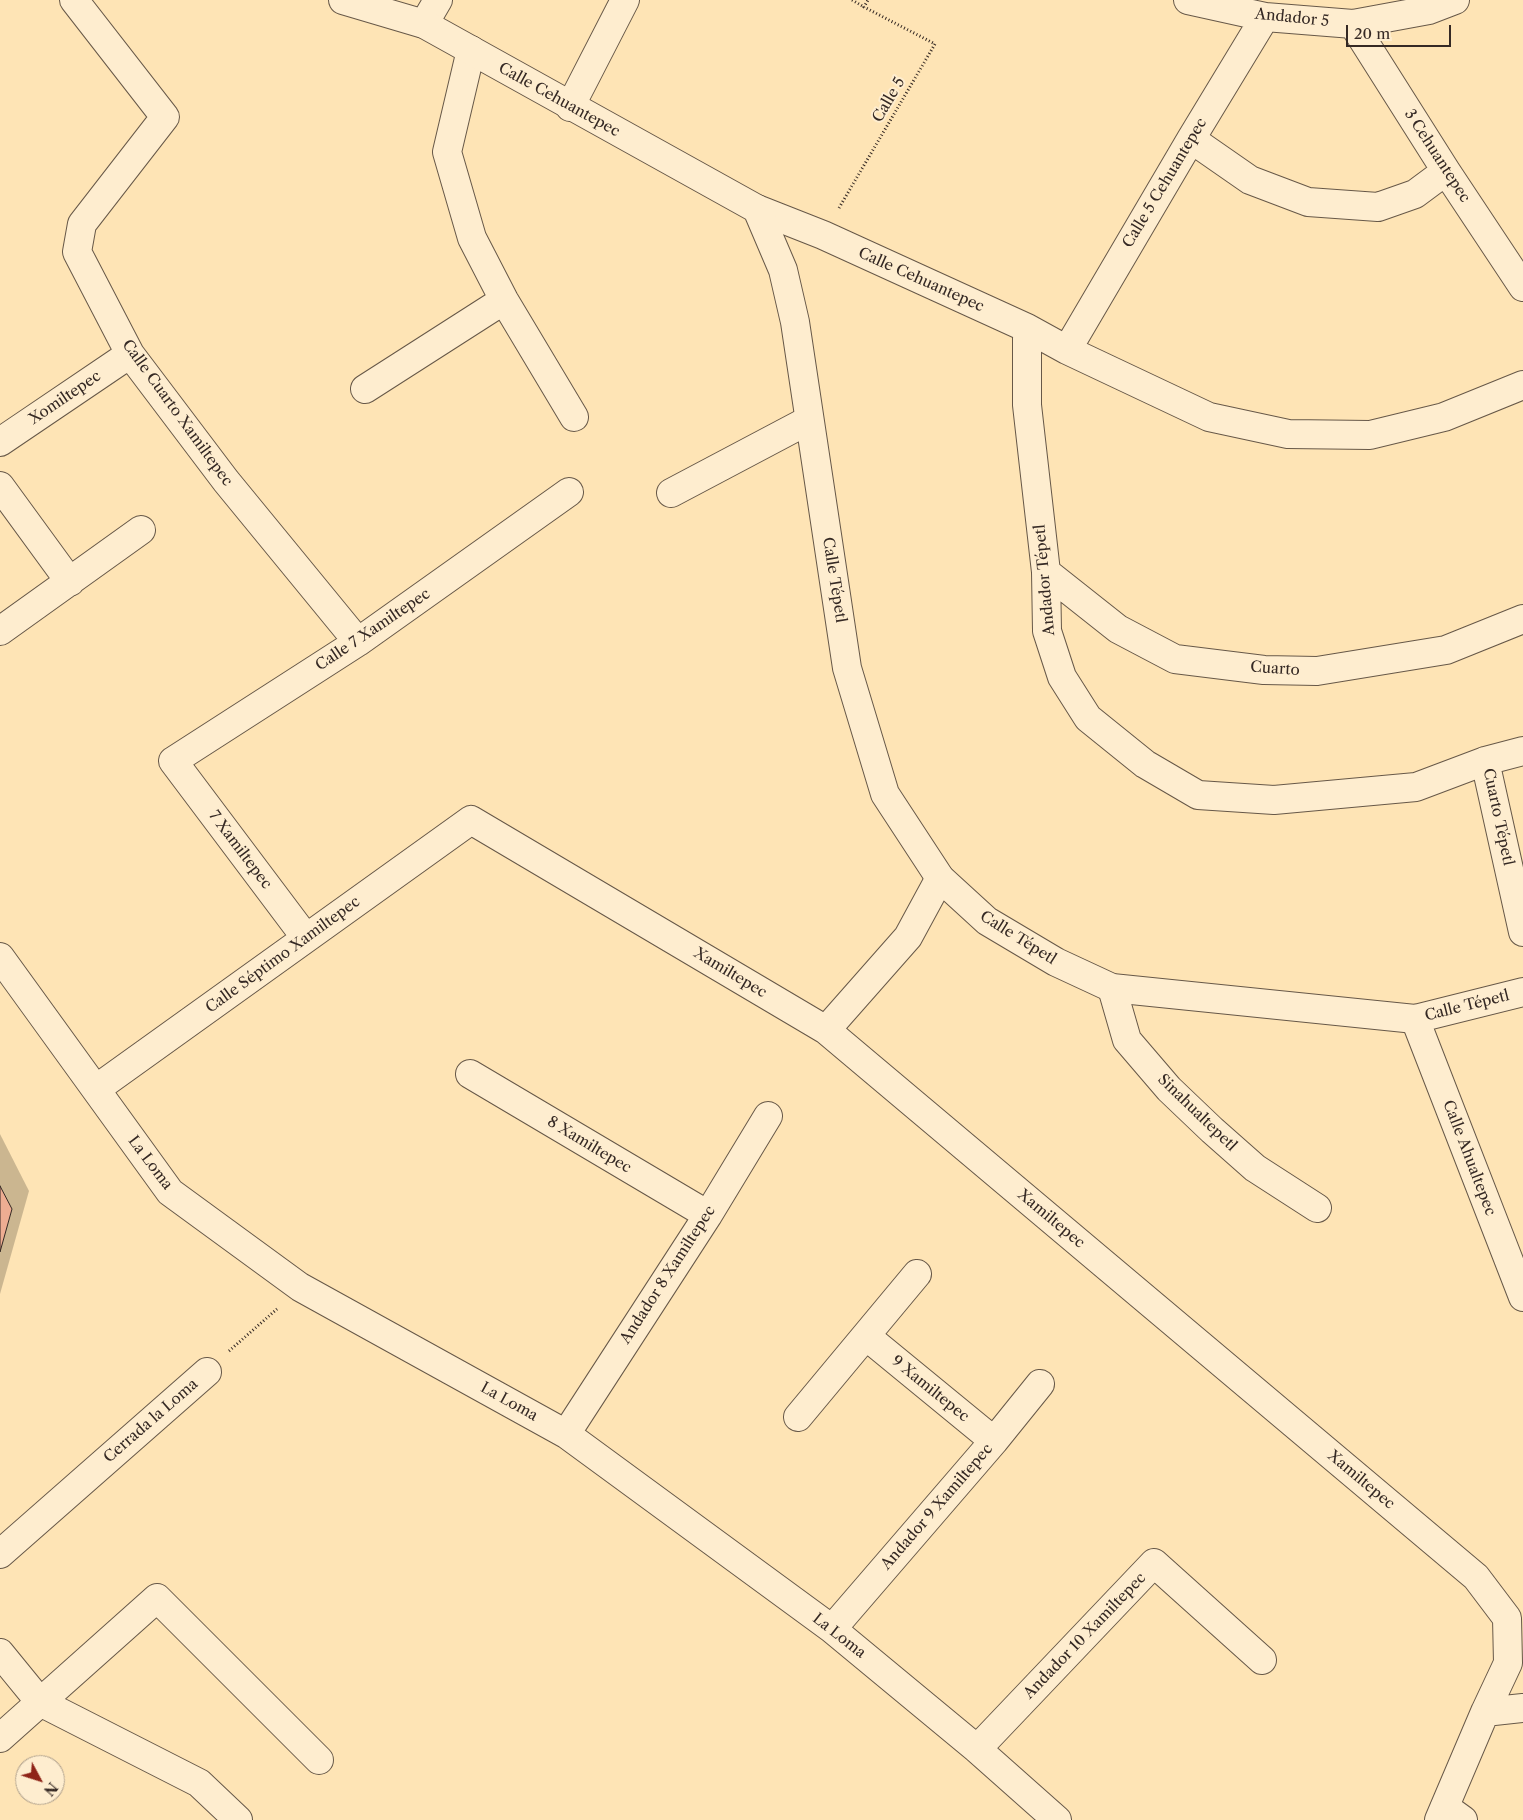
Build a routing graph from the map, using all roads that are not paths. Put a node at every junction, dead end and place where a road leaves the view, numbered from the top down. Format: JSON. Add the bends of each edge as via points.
{"nodes":[{"id":1,"x":74,"y":0,"type":"edge"},
{"id":2,"x":344,"y":0,"type":"edge"},
{"id":3,"x":438,"y":0,"type":"edge"},
{"id":4,"x":625,"y":0,"type":"edge"},
{"id":5,"x":1188,"y":0,"type":"edge"},
{"id":6,"x":1456,"y":0,"type":"edge"},
{"id":7,"x":1265,"y":17,"type":"junction"},
{"id":8,"x":424,"y":24,"type":"junction"},
{"id":9,"x":1353,"y":24,"type":"junction"},
{"id":10,"x":471,"y":50,"type":"junction"},
{"id":11,"x":570,"y":107,"type":"junction"},
{"id":12,"x":1191,"y":139,"type":"junction"},
{"id":13,"x":1446,"y":170,"type":"junction"},
{"id":14,"x":757,"y":209,"type":"junction"},
{"id":15,"x":1523,"y":287,"type":"edge"},
{"id":16,"x":504,"y":300,"type":"junction"},
{"id":17,"x":1027,"y":328,"type":"junction"},
{"id":18,"x":1067,"y":350,"type":"junction"},
{"id":19,"x":130,"y":354,"type":"junction"},
{"id":20,"x":1523,"y":385,"type":"edge"},
{"id":21,"x":365,"y":389,"type":"dead end"},
{"id":22,"x":574,"y":417,"type":"dead end"},
{"id":23,"x":809,"y":420,"type":"junction"},
{"id":24,"x":0,"y":442,"type":"edge"},
{"id":25,"x":0,"y":486,"type":"edge"},
{"id":26,"x":569,"y":492,"type":"dead end"},
{"id":27,"x":672,"y":493,"type":"dead end"},
{"id":28,"x":141,"y":530,"type":"dead end"},
{"id":29,"x":1046,"y":572,"type":"junction"},
{"id":30,"x":70,"y":582,"type":"junction"},
{"id":31,"x":1523,"y":619,"type":"edge"},
{"id":32,"x":0,"y":631,"type":"edge"},
{"id":33,"x":358,"y":642,"type":"junction"},
{"id":34,"x":1523,"y":751,"type":"edge"},
{"id":35,"x":173,"y":761,"type":"joint"},
{"id":36,"x":1485,"y":761,"type":"junction"},
{"id":37,"x":471,"y":820,"type":"joint"},
{"id":38,"x":940,"y":878,"type":"junction"},
{"id":39,"x":1523,"y":932,"type":"edge"},
{"id":40,"x":306,"y":938,"type":"junction"},
{"id":41,"x":0,"y":957,"type":"edge"},
{"id":42,"x":1112,"y":988,"type":"junction"},
{"id":43,"x":1523,"y":992,"type":"edge"},
{"id":44,"x":1415,"y":1019,"type":"junction"},
{"id":45,"x":826,"y":1030,"type":"junction"},
{"id":46,"x":470,"y":1074,"type":"dead end"},
{"id":47,"x":96,"y":1089,"type":"junction"},
{"id":48,"x":768,"y":1116,"type":"dead end"},
{"id":49,"x":1317,"y":1208,"type":"dead end"},
{"id":50,"x":708,"y":1215,"type":"junction"},
{"id":51,"x":917,"y":1274,"type":"dead end"},
{"id":52,"x":1523,"y":1297,"type":"edge"},
{"id":53,"x":866,"y":1336,"type":"junction"},
{"id":54,"x":206,"y":1372,"type":"road end"},
{"id":55,"x":1040,"y":1384,"type":"dead end"},
{"id":56,"x":798,"y":1417,"type":"dead end"},
{"id":57,"x":566,"y":1434,"type":"junction"},
{"id":58,"x":994,"y":1441,"type":"junction"},
{"id":59,"x":0,"y":1554,"type":"edge"},
{"id":60,"x":832,"y":1629,"type":"junction"},
{"id":61,"x":0,"y":1653,"type":"edge"},
{"id":62,"x":1262,"y":1660,"type":"dead end"},
{"id":63,"x":40,"y":1702,"type":"junction"},
{"id":64,"x":1523,"y":1708,"type":"edge"},
{"id":65,"x":1484,"y":1712,"type":"junction"},
{"id":66,"x":0,"y":1738,"type":"edge"},
{"id":67,"x":977,"y":1749,"type":"junction"},
{"id":68,"x":319,"y":1760,"type":"dead end"},
{"id":69,"x":1449,"y":1816,"type":"edge"},
{"id":70,"x":238,"y":1820,"type":"edge"},
{"id":71,"x":1057,"y":1820,"type":"edge"}],
"edges":[{"from":1,"to":19,"type":"street","name":"Calle Cuarto Xamiltepec","via":[[165,117],[82,224],[77,252]]},
{"from":2,"to":8,"type":"street","name":"Calle Cehuantepec"},
{"from":3,"to":8,"type":"street"},
{"from":4,"to":11,"type":"street"},
{"from":5,"to":7,"type":"street","name":"Andador 5"},
{"from":6,"to":9,"type":"street","name":"Andador 5","via":[[1429,10]]},
{"from":7,"to":9,"type":"street","name":"Andador 5"},
{"from":7,"to":12,"type":"street","name":"Calle 5 Cehuantepec"},
{"from":8,"to":10,"type":"street","name":"Calle Cehuantepec"},
{"from":9,"to":13,"type":"street","name":"3 Cehuantepec"},
{"from":10,"to":11,"type":"street","name":"Calle Cehuantepec"},
{"from":10,"to":16,"type":"street","via":[[447,152],[472,238]]},
{"from":11,"to":14,"type":"street","name":"Calle Cehuantepec"},
{"from":12,"to":13,"type":"street","via":[[1250,180],[1308,202],[1378,207],[1415,194]]},
{"from":12,"to":18,"type":"street","name":"Calle 5 Cehuantepec"},
{"from":13,"to":15,"type":"street","name":"3 Cehuantepec"},
{"from":14,"to":17,"type":"street","name":"Calle Cehuantepec","via":[[823,235]]},
{"from":14,"to":23,"type":"street","name":"Calle Tépetl","via":[[783,270],[795,322]]},
{"from":16,"to":21,"type":"street"},
{"from":16,"to":22,"type":"street"},
{"from":17,"to":18,"type":"street","name":"Calle Cehuantepec"},
{"from":17,"to":29,"type":"street","name":"Andador Tépetl","via":[[1027,405]]},
{"from":18,"to":20,"type":"street","name":"Calle Cehuantepec","via":[[1209,417],[1288,434],[1370,435],[1444,417]]},
{"from":19,"to":24,"type":"street","name":"Xomiltepec"},
{"from":19,"to":33,"type":"street","name":"Calle Cuarto Xamiltepec","via":[[226,481]]},
{"from":23,"to":27,"type":"street"},
{"from":23,"to":38,"type":"street","name":"Calle Tépetl","via":[[847,668],[885,794]]},
{"from":25,"to":30,"type":"street"},
{"from":26,"to":33,"type":"street","name":"Calle 7 Xamiltepec"},
{"from":28,"to":30,"type":"street"},
{"from":29,"to":31,"type":"street","name":"Cuarto","via":[[1118,629],[1175,658],[1264,670],[1317,672],[1446,650]]},
{"from":29,"to":36,"type":"street","name":"Andador Tépetl","via":[[1047,631],[1062,677],[1088,718],[1144,764],[1198,795],[1274,800],[1416,787]]},
{"from":30,"to":32,"type":"street"},
{"from":33,"to":35,"type":"street","name":"Calle 7 Xamiltepec"},
{"from":34,"to":36,"type":"street","name":"Andador Tépetl"},
{"from":35,"to":40,"type":"street","name":"7 Xamiltepec"},
{"from":36,"to":39,"type":"street","name":"Cuarto Tépetl"},
{"from":37,"to":40,"type":"street","name":"Calle Séptimo Xamiltepec"},
{"from":37,"to":45,"type":"street","name":"Xamiltepec"},
{"from":38,"to":42,"type":"street","name":"Calle Tépetl","via":[[987,921],[1056,962]]},
{"from":38,"to":45,"type":"street","via":[[908,937]]},
{"from":40,"to":47,"type":"street","name":"Calle Séptimo Xamiltepec"},
{"from":41,"to":47,"type":"street","name":"La Loma"},
{"from":42,"to":44,"type":"street","name":"Calle Tépetl"},
{"from":42,"to":49,"type":"street","name":"Sinahualtepetl","via":[[1127,1040],[1169,1089],[1255,1168]]},
{"from":43,"to":44,"type":"street","name":"Calle Tépetl"},
{"from":44,"to":52,"type":"street","name":"Calle Ahualtepec"},
{"from":45,"to":65,"type":"street","name":"Xamiltepec","via":[[1476,1577],[1507,1618],[1508,1663]]},
{"from":46,"to":50,"type":"street","name":"8 Xamiltepec"},
{"from":47,"to":57,"type":"street","name":"La Loma","via":[[170,1192],[300,1287]]},
{"from":48,"to":50,"type":"street","name":"Andador 8 Xamiltepec"},
{"from":50,"to":57,"type":"street","name":"Andador 8 Xamiltepec"},
{"from":51,"to":53,"type":"street"},
{"from":53,"to":56,"type":"street"},
{"from":53,"to":58,"type":"street","name":"9 Xamiltepec"},
{"from":54,"to":59,"type":"street","name":"Cerrada la Loma"},
{"from":55,"to":58,"type":"street","name":"Andador 9 Xamiltepec"},
{"from":57,"to":60,"type":"street","name":"La Loma"},
{"from":58,"to":60,"type":"street","name":"Andador 9 Xamiltepec"},
{"from":60,"to":67,"type":"street","name":"La Loma"},
{"from":61,"to":63,"type":"street"},
{"from":62,"to":67,"type":"street","name":"Andador 10 Xamiltepec","via":[[1154,1563]]},
{"from":63,"to":66,"type":"street"},
{"from":63,"to":68,"type":"street","via":[[157,1598]]},
{"from":63,"to":70,"type":"street","via":[[199,1783]]},
{"from":64,"to":65,"type":"street"},
{"from":65,"to":69,"type":"street","name":"Xamiltepec"},
{"from":67,"to":71,"type":"street","name":"La Loma"}]}
